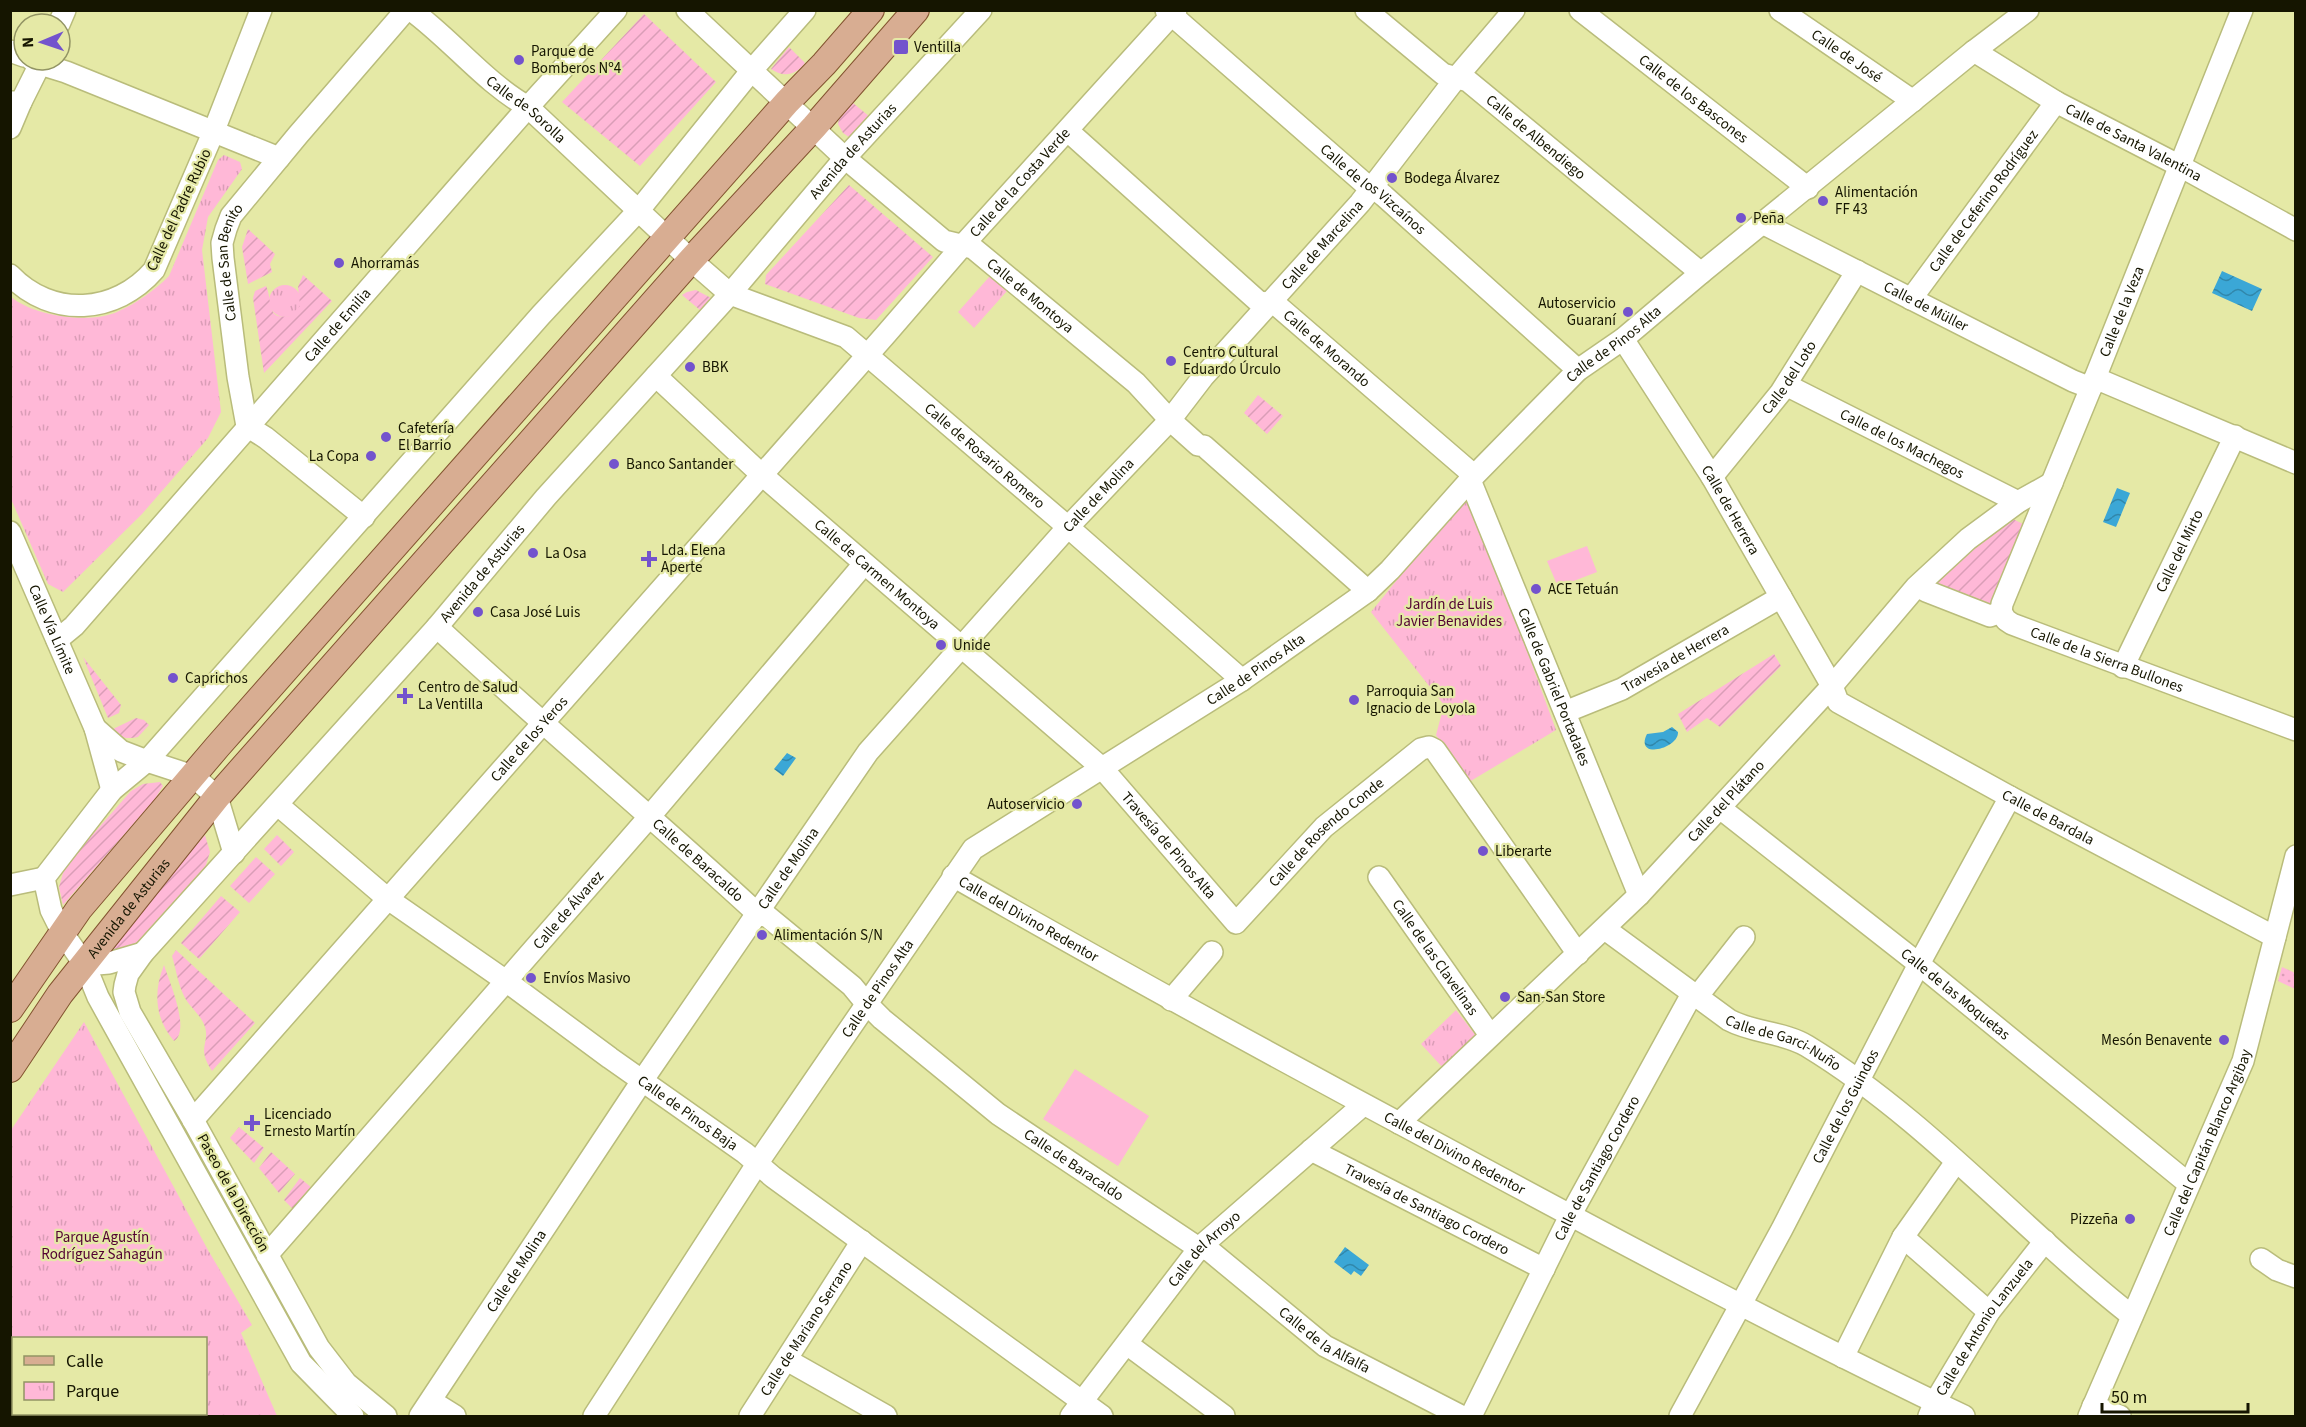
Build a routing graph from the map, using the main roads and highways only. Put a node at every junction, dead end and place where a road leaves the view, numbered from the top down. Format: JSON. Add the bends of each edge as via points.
{"nodes":[{"id":1,"x":871,"y":10,"type":"edge"},
{"id":2,"x":916,"y":10,"type":"edge"},
{"id":3,"x":10,"y":1009,"type":"edge"},
{"id":4,"x":10,"y":1069,"type":"edge"}],
"edges":[{"from":1,"to":3,"type":"main road","via":[[193,776],[79,909]]},
{"from":2,"to":4,"type":"main road","name":"Avenida de Asturias","via":[[217,797],[60,994]]}]}
